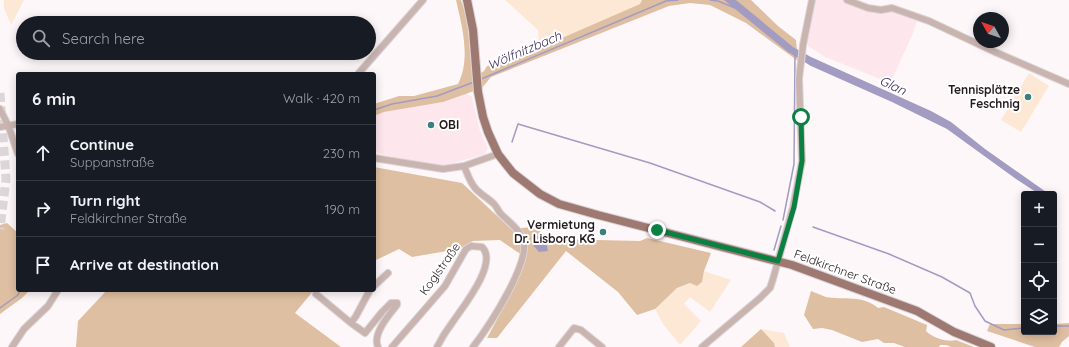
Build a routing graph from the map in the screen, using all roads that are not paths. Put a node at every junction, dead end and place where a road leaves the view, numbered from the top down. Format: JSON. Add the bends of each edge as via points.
{"nodes":[{"id":1,"x":423,"y":0,"type":"edge"},
{"id":2,"x":467,"y":0,"type":"edge"},
{"id":3,"x":812,"y":0,"type":"edge"},
{"id":4,"x":847,"y":0,"type":"edge"},
{"id":5,"x":376,"y":54,"type":"edge"},
{"id":6,"x":370,"y":60,"type":"edge"},
{"id":7,"x":360,"y":72,"type":"edge"},
{"id":8,"x":1069,"y":84,"type":"edge"},
{"id":9,"x":0,"y":109,"type":"edge"},
{"id":10,"x":16,"y":124,"type":"edge"},
{"id":11,"x":8,"y":125,"type":"junction"},
{"id":12,"x":0,"y":127,"type":"edge"},
{"id":13,"x":16,"y":148,"type":"edge"},
{"id":14,"x":376,"y":154,"type":"edge"},
{"id":15,"x":498,"y":154,"type":"junction"},
{"id":16,"x":376,"y":158,"type":"edge"},
{"id":17,"x":381,"y":158,"type":"junction"},
{"id":18,"x":464,"y":166,"type":"junction"},
{"id":19,"x":778,"y":261,"type":"junction"},
{"id":20,"x":388,"y":273,"type":"dead end"},
{"id":21,"x":376,"y":284,"type":"edge"},
{"id":22,"x":57,"y":292,"type":"edge"},
{"id":23,"x":369,"y":292,"type":"edge"},
{"id":24,"x":316,"y":294,"type":"dead end"},
{"id":25,"x":351,"y":323,"type":"junction"},
{"id":26,"x":12,"y":347,"type":"edge"},
{"id":27,"x":378,"y":347,"type":"edge"},
{"id":28,"x":392,"y":347,"type":"edge"},
{"id":29,"x":437,"y":347,"type":"edge"},
{"id":30,"x":473,"y":347,"type":"edge"},
{"id":31,"x":559,"y":347,"type":"edge"},
{"id":32,"x":602,"y":347,"type":"edge"},
{"id":33,"x":702,"y":347,"type":"edge"},
{"id":34,"x":991,"y":347,"type":"edge"}],
"edges":[{"from":1,"to":5,"type":"street"},
{"from":2,"to":15,"type":"main road","name":"Feldkirchner Straße","via":[[473,30],[478,92],[485,125]]},
{"from":3,"to":19,"type":"street","via":[[800,64],[798,91],[802,161],[794,207]]},
{"from":4,"to":8,"type":"street","via":[[868,8],[892,8],[929,22]]},
{"from":6,"to":7,"type":"street"},
{"from":9,"to":11,"type":"street"},
{"from":10,"to":11,"type":"street"},
{"from":11,"to":12,"type":"street"},
{"from":11,"to":13,"type":"street"},
{"from":14,"to":17,"type":"street"},
{"from":15,"to":18,"type":"street"},
{"from":15,"to":19,"type":"main road","name":"Feldkirchner Straße","via":[[513,173],[530,187],[559,204]]},
{"from":16,"to":17,"type":"street"},
{"from":17,"to":18,"type":"street","via":[[438,169]]},
{"from":18,"to":30,"type":"street","via":[[475,188],[514,226],[523,237],[524,244],[520,263],[505,298]]},
{"from":19,"to":33,"type":"street","via":[[770,288]]},
{"from":19,"to":34,"type":"main road","name":"Feldkirchner Straße","via":[[917,311],[954,332]]},
{"from":20,"to":21,"type":"street"},
{"from":22,"to":26,"type":"street","via":[[53,301],[24,329]]},
{"from":23,"to":25,"type":"street"},
{"from":24,"to":25,"type":"street"},
{"from":25,"to":27,"type":"street","via":[[365,333],[391,303],[397,303],[381,327],[377,339]]},
{"from":28,"to":29,"type":"street","name":"Koglstraße","via":[[445,286],[466,249],[471,246],[482,246],[487,257],[480,279]]},
{"from":31,"to":32,"type":"street","via":[[574,328],[581,330]]}]}
